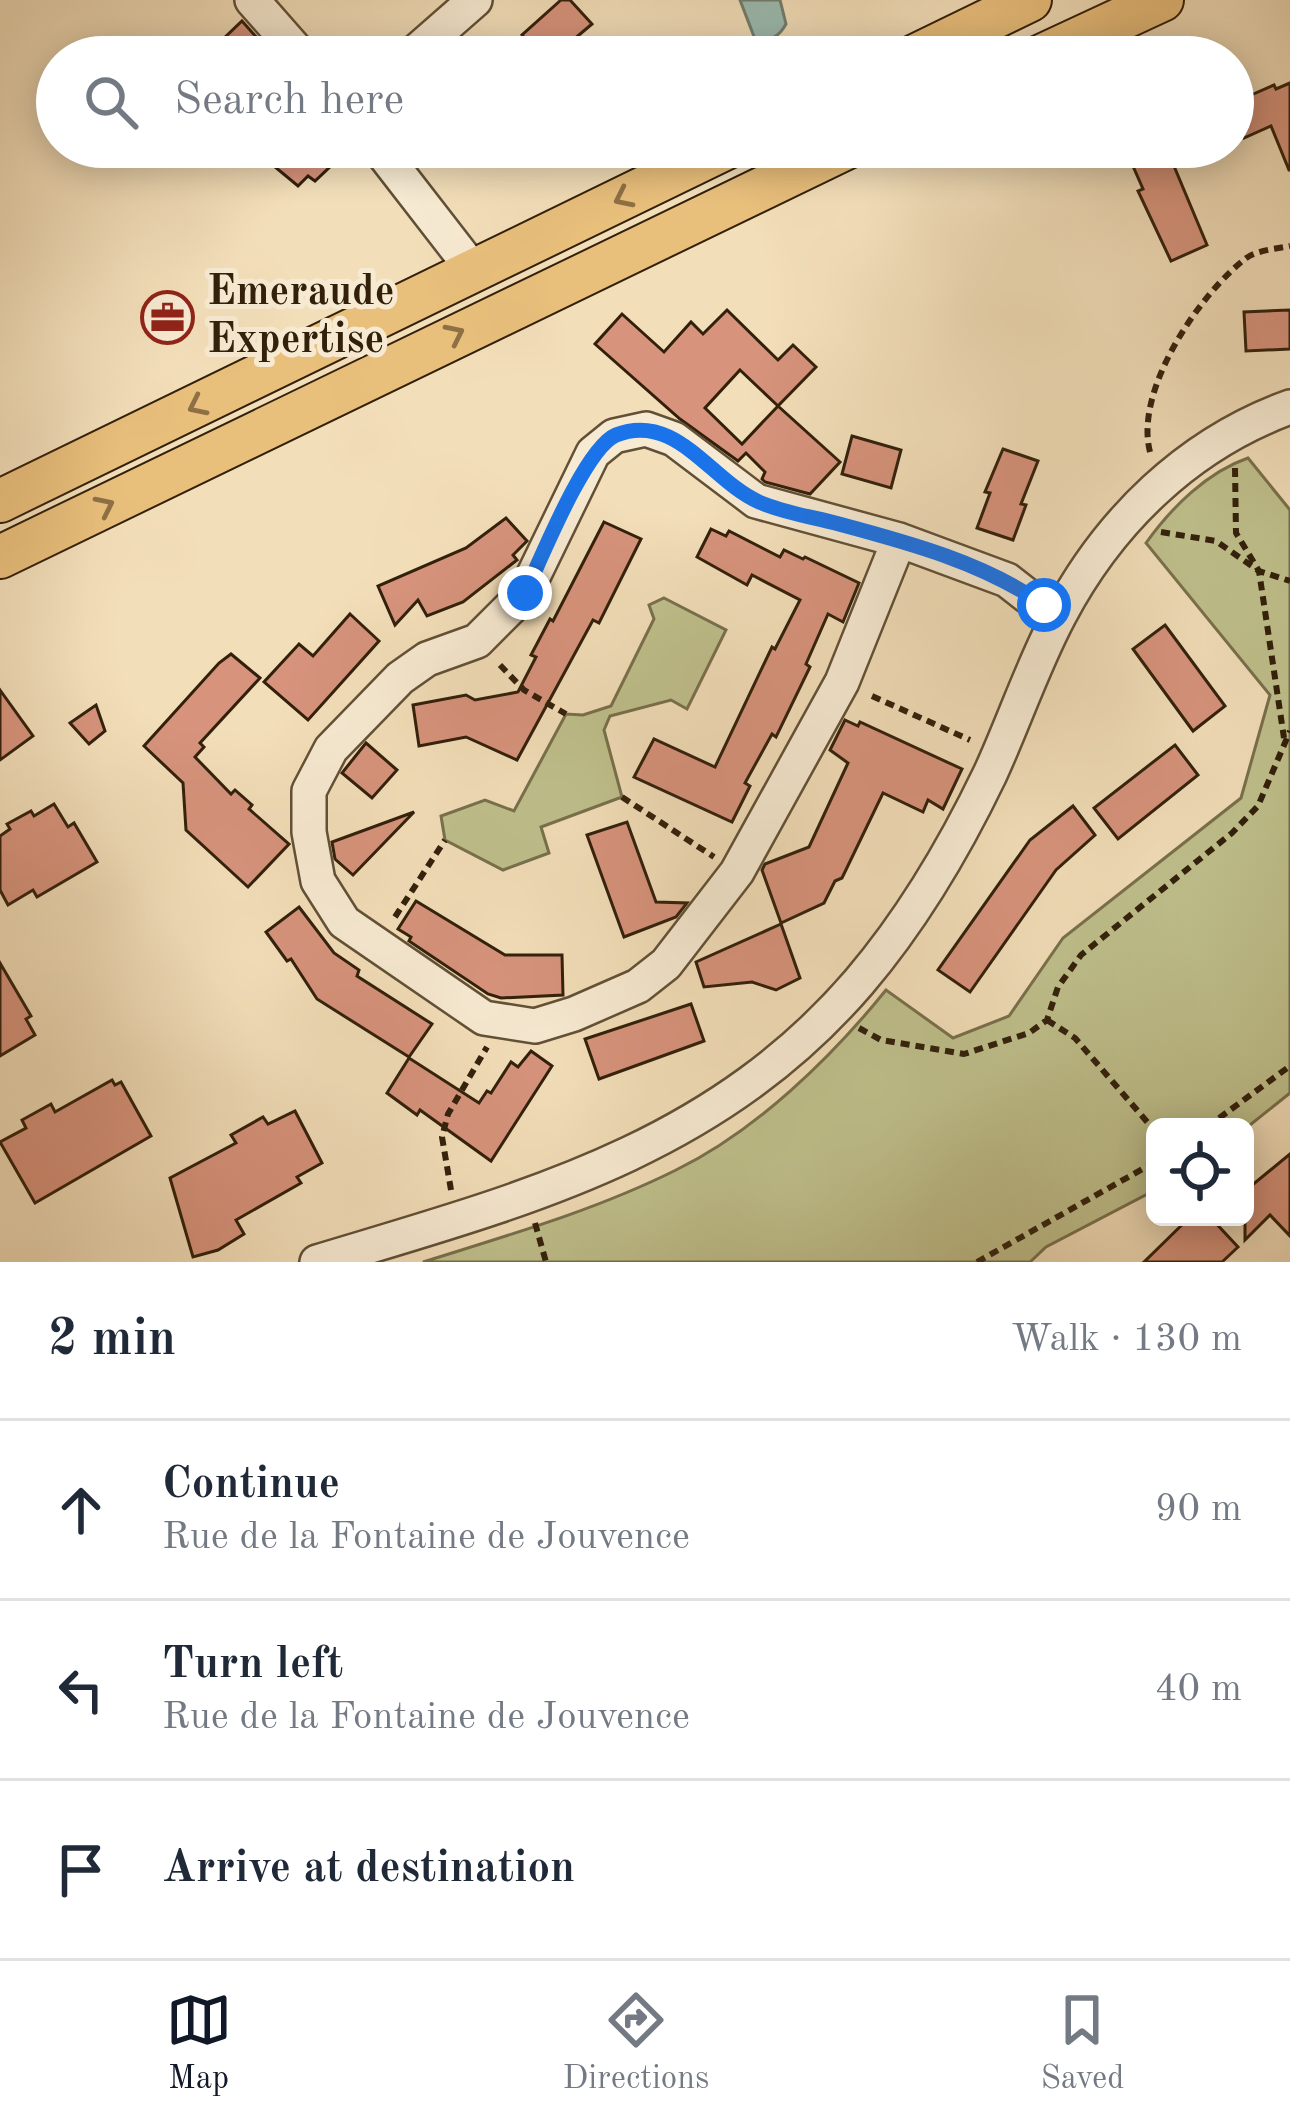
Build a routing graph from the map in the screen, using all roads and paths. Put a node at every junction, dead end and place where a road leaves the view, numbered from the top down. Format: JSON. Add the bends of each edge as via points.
{"nodes":[{"id":1,"x":252,"y":0,"type":"edge"},
{"id":2,"x":475,"y":0,"type":"edge"},
{"id":3,"x":1030,"y":0,"type":"edge"},
{"id":4,"x":1162,"y":0,"type":"edge"},
{"id":5,"x":284,"y":36,"type":"edge"},
{"id":6,"x":434,"y":36,"type":"edge"},
{"id":7,"x":956,"y":36,"type":"edge"},
{"id":8,"x":1084,"y":36,"type":"edge"},
{"id":9,"x":394,"y":168,"type":"edge"},
{"id":10,"x":685,"y":168,"type":"edge"},
{"id":11,"x":805,"y":168,"type":"edge"},
{"id":12,"x":1290,"y":246,"type":"edge"},
{"id":13,"x":474,"y":271,"type":"junction"},
{"id":14,"x":1290,"y":407,"type":"edge"},
{"id":15,"x":1234,"y":432,"type":"junction"},
{"id":16,"x":1166,"y":479,"type":"junction"},
{"id":17,"x":0,"y":501,"type":"edge"},
{"id":18,"x":1119,"y":524,"type":"junction"},
{"id":19,"x":898,"y":540,"type":"junction"},
{"id":20,"x":0,"y":557,"type":"edge"},
{"id":21,"x":1258,"y":571,"type":"junction"},
{"id":22,"x":1290,"y":581,"type":"edge"},
{"id":23,"x":1058,"y":619,"type":"junction"},
{"id":24,"x":477,"y":641,"type":"junction"},
{"id":25,"x":842,"y":682,"type":"junction"},
{"id":26,"x":566,"y":714,"type":"dead end"},
{"id":27,"x":1287,"y":735,"type":"edge"},
{"id":28,"x":999,"y":754,"type":"junction"},
{"id":29,"x":622,"y":797,"type":"dead end"},
{"id":30,"x":446,"y":840,"type":"dead end"},
{"id":31,"x":736,"y":872,"type":"junction"},
{"id":32,"x":376,"y":947,"type":"junction"},
{"id":33,"x":829,"y":1013,"type":"junction"},
{"id":34,"x":1047,"y":1020,"type":"junction"},
{"id":35,"x":501,"y":1024,"type":"junction"},
{"id":36,"x":1290,"y":1066,"type":"edge"},
{"id":37,"x":1219,"y":1118,"type":"edge"},
{"id":38,"x":1146,"y":1120,"type":"edge"},
{"id":39,"x":1146,"y":1167,"type":"edge"},
{"id":40,"x":456,"y":1220,"type":"junction"},
{"id":41,"x":317,"y":1262,"type":"edge"},
{"id":42,"x":977,"y":1262,"type":"edge"}],
"edges":[{"from":1,"to":5,"type":"street"},
{"from":2,"to":6,"type":"street"},
{"from":3,"to":7,"type":"main road"},
{"from":4,"to":8,"type":"main road"},
{"from":9,"to":13,"type":"street"},
{"from":10,"to":13,"type":"main road","one_way":true},
{"from":20,"to":11,"type":"main road","one_way":true},
{"from":12,"to":16,"type":"path","via":[[1249,256],[1188,318],[1147,412],[1154,465]]},
{"from":13,"to":17,"type":"main road","one_way":true},
{"from":14,"to":15,"type":"street"},
{"from":15,"to":16,"type":"street"},
{"from":15,"to":21,"type":"path","via":[[1236,533]]},
{"from":16,"to":18,"type":"street"},
{"from":18,"to":21,"type":"path","via":[[1216,541]]},
{"from":18,"to":23,"type":"street"},
{"from":19,"to":23,"type":"street","via":[[1007,580]]},
{"from":19,"to":24,"type":"street","via":[[756,501],[674,439],[646,429],[614,436],[593,453],[525,593]]},
{"from":19,"to":25,"type":"street"},
{"from":21,"to":22,"type":"path"},
{"from":21,"to":27,"type":"path"},
{"from":23,"to":28,"type":"street"},
{"from":24,"to":26,"type":"path","via":[[524,690]]},
{"from":24,"to":32,"type":"street","via":[[400,678],[331,749],[309,791],[318,881],[344,922]]},
{"from":25,"to":28,"type":"path"},
{"from":25,"to":31,"type":"street"},
{"from":27,"to":34,"type":"path","via":[[1258,806],[1081,955]]},
{"from":28,"to":33,"type":"street","via":[[902,926]]},
{"from":29,"to":31,"type":"path"},
{"from":30,"to":32,"type":"path"},
{"from":31,"to":35,"type":"street","via":[[666,964],[638,986],[535,1026]]},
{"from":32,"to":35,"type":"street"},
{"from":33,"to":34,"type":"path","via":[[881,1040],[964,1054]]},
{"from":33,"to":40,"type":"street","via":[[727,1100],[664,1138],[575,1180]]},
{"from":34,"to":38,"type":"path","via":[[1076,1038]]},
{"from":35,"to":40,"type":"path","via":[[442,1137]]},
{"from":36,"to":37,"type":"path"},
{"from":39,"to":42,"type":"path"},
{"from":40,"to":41,"type":"street"}]}
